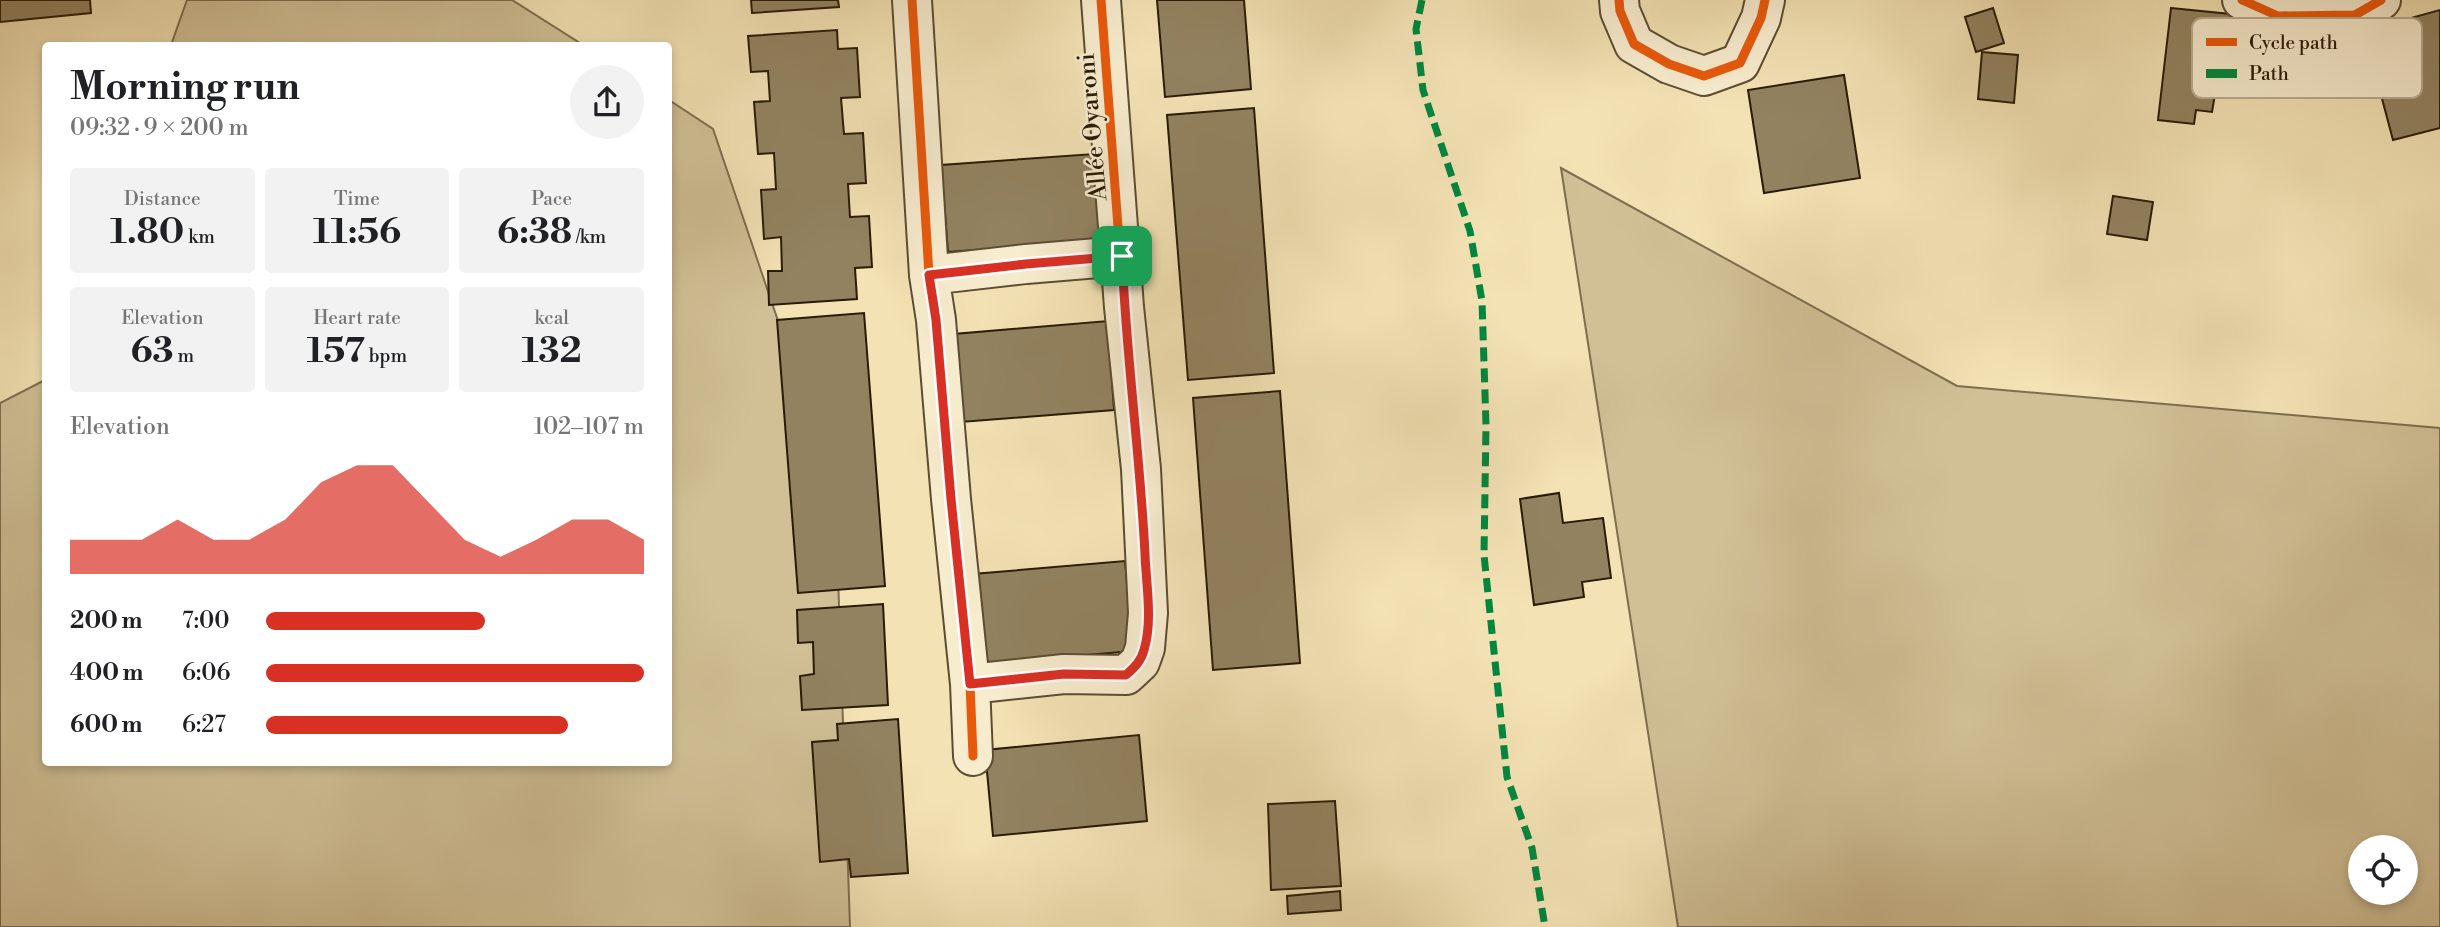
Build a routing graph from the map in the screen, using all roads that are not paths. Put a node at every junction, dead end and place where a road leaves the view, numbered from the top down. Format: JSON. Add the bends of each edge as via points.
{"nodes":[{"id":1,"x":912,"y":0,"type":"edge"},
{"id":2,"x":1101,"y":0,"type":"edge"},
{"id":3,"x":1619,"y":0,"type":"edge"},
{"id":4,"x":1765,"y":0,"type":"edge"},
{"id":5,"x":2242,"y":0,"type":"edge"},
{"id":6,"x":2381,"y":0,"type":"edge"},
{"id":7,"x":1122,"y":256,"type":"junction"},
{"id":8,"x":929,"y":275,"type":"junction"},
{"id":9,"x":970,"y":684,"type":"junction"},
{"id":10,"x":973,"y":755,"type":"dead end"}],
"edges":[{"from":1,"to":8,"type":"street"},
{"from":2,"to":7,"type":"street","name":"Allée Oyaroni"},
{"from":3,"to":4,"type":"street","via":[[1634,44],[1669,64],[1704,76],[1740,63]]},
{"from":5,"to":6,"type":"street","via":[[2278,16],[2355,15]]},
{"from":7,"to":8,"type":"street"},
{"from":7,"to":9,"type":"street","name":"Allée Oyaroni","via":[[1141,469],[1145,648],[1140,662],[1126,675],[1064,674]]},
{"from":8,"to":9,"type":"street"},
{"from":9,"to":10,"type":"street"}]}
